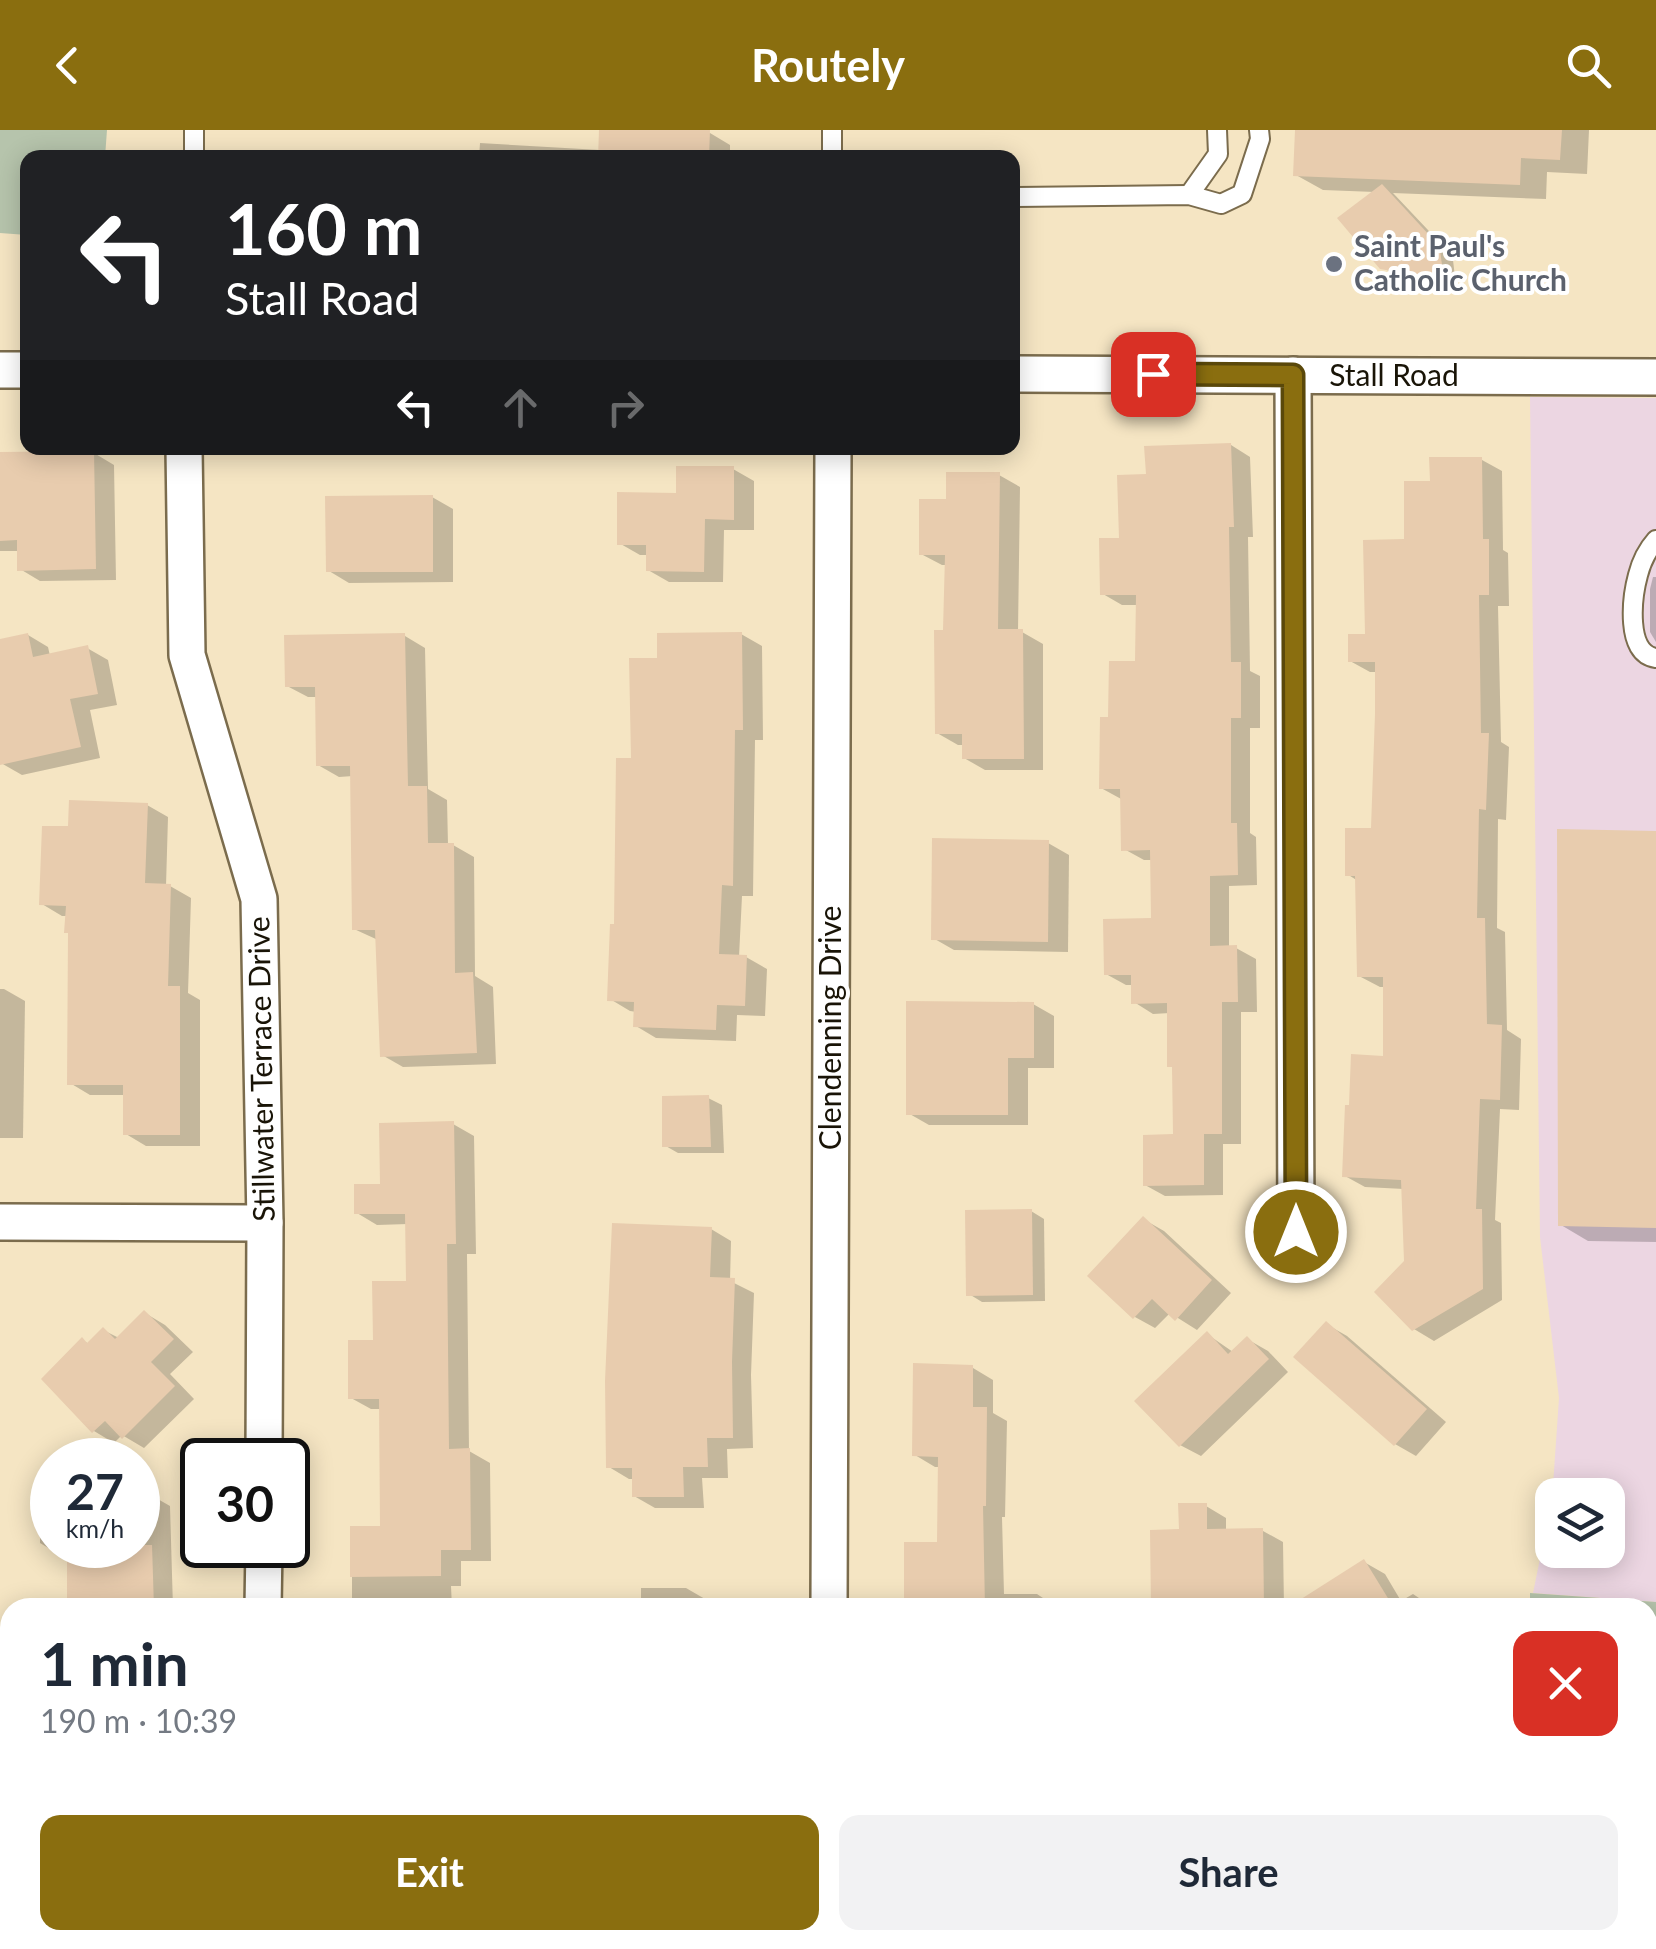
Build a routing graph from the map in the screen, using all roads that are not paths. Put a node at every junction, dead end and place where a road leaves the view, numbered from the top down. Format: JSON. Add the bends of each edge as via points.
{"nodes":[{"id":1,"x":1218,"y":130,"type":"edge"},
{"id":2,"x":1259,"y":130,"type":"edge"},
{"id":3,"x":1189,"y":195,"type":"junction"},
{"id":4,"x":1020,"y":197,"type":"edge"},
{"id":5,"x":1020,"y":374,"type":"edge"},
{"id":6,"x":1293,"y":375,"type":"junction"},
{"id":7,"x":1656,"y":377,"type":"edge"},
{"id":8,"x":184,"y":455,"type":"edge"},
{"id":9,"x":833,"y":455,"type":"edge"},
{"id":10,"x":1656,"y":540,"type":"edge"},
{"id":11,"x":1656,"y":658,"type":"edge"},
{"id":12,"x":0,"y":1222,"type":"edge"},
{"id":13,"x":265,"y":1223,"type":"junction"},
{"id":14,"x":1296,"y":1232,"type":"dead end"},
{"id":15,"x":264,"y":1438,"type":"edge"},
{"id":16,"x":264,"y":1568,"type":"edge"},
{"id":17,"x":263,"y":1598,"type":"edge"},
{"id":18,"x":829,"y":1598,"type":"edge"}],
"edges":[{"from":1,"to":3,"type":"lane","via":[[1218,154]]},
{"from":2,"to":3,"type":"lane","via":[[1242,194],[1221,204]]},
{"from":3,"to":4,"type":"lane"},
{"from":5,"to":6,"type":"street","name":"Stall Road"},
{"from":6,"to":7,"type":"street","name":"Stall Road"},
{"from":6,"to":14,"type":"street"},
{"from":8,"to":13,"type":"street","name":"Stillwater Terrace Drive","via":[[186,655],[259,900]]},
{"from":9,"to":18,"type":"street","name":"Clendenning Drive"},
{"from":10,"to":11,"type":"lane","via":[[1638,572],[1633,602],[1634,633],[1642,652]]},
{"from":12,"to":13,"type":"street"},
{"from":13,"to":15,"type":"street","name":"Stillwater Terrace Drive"},
{"from":16,"to":17,"type":"street"}]}
